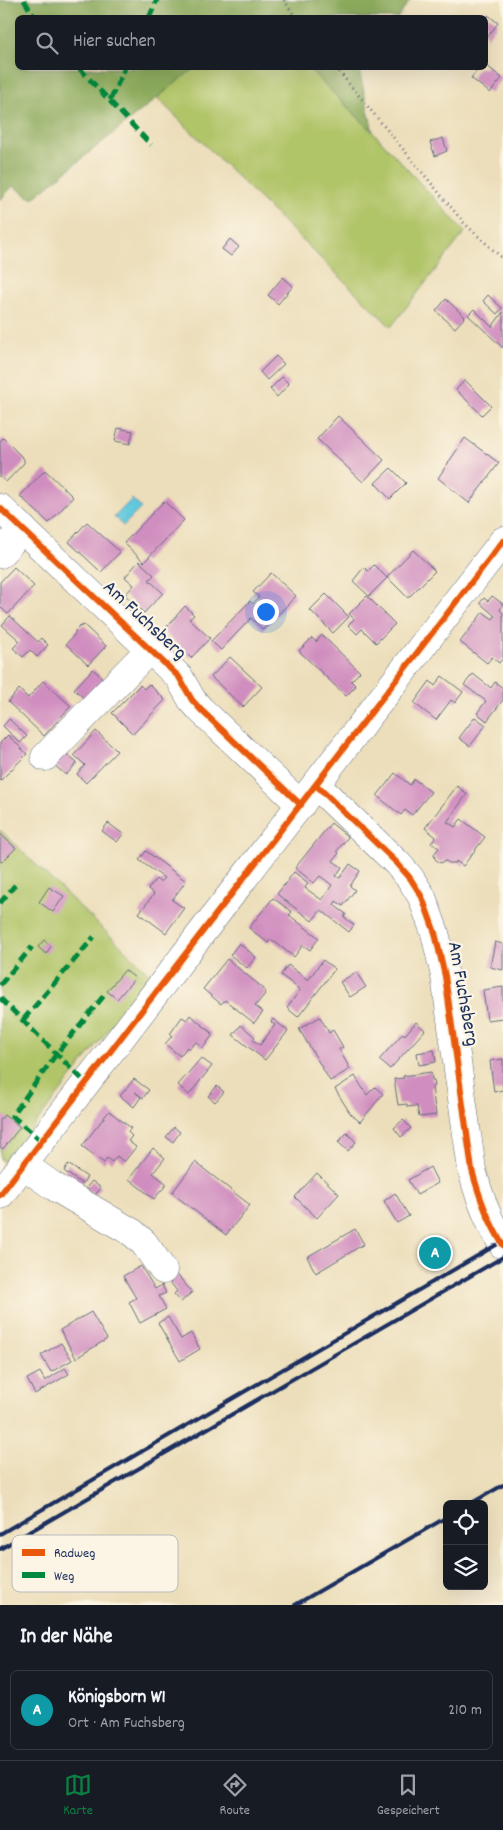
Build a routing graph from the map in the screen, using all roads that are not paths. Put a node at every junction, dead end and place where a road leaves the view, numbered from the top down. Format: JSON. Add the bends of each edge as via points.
{"nodes":[{"id":1,"x":0,"y":508,"type":"edge"},
{"id":2,"x":23,"y":530,"type":"junction"},
{"id":3,"x":503,"y":541,"type":"edge"},
{"id":4,"x":0,"y":554,"type":"edge"},
{"id":5,"x":150,"y":649,"type":"junction"},
{"id":6,"x":45,"y":757,"type":"dead end"},
{"id":7,"x":309,"y":795,"type":"junction"},
{"id":8,"x":22,"y":1164,"type":"junction"},
{"id":9,"x":0,"y":1195,"type":"edge"},
{"id":10,"x":503,"y":1245,"type":"edge"},
{"id":11,"x":163,"y":1270,"type":"dead end"}],
"edges":[{"from":1,"to":2,"type":"street","name":"Am Fuchsberg"},
{"from":2,"to":4,"type":"street"},
{"from":2,"to":5,"type":"street","name":"Am Fuchsberg"},
{"from":3,"to":7,"type":"street"},
{"from":5,"to":6,"type":"street"},
{"from":5,"to":7,"type":"street","name":"Am Fuchsberg","via":[[179,677],[201,710]]},
{"from":7,"to":8,"type":"street"},
{"from":7,"to":10,"type":"street","name":"Am Fuchsberg","via":[[397,863],[422,897],[445,976],[472,1170],[489,1222]]},
{"from":8,"to":9,"type":"street"},
{"from":8,"to":11,"type":"street","via":[[133,1233]]}]}
